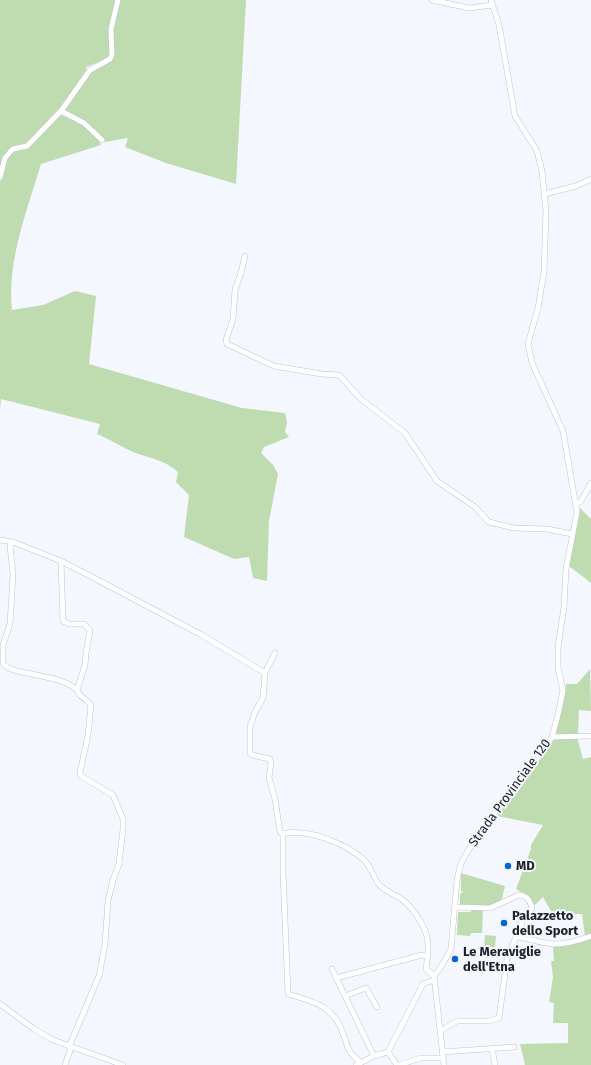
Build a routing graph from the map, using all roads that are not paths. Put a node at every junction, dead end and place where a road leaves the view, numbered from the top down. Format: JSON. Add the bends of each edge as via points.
{"nodes":[{"id":1,"x":118,"y":0,"type":"edge"},
{"id":2,"x":432,"y":0,"type":"edge"},
{"id":3,"x":488,"y":0,"type":"edge"},
{"id":4,"x":493,"y":4,"type":"edge"},
{"id":5,"x":61,"y":111,"type":"junction"},
{"id":6,"x":102,"y":140,"type":"dead end"},
{"id":7,"x":0,"y":177,"type":"edge"},
{"id":8,"x":591,"y":179,"type":"edge"},
{"id":9,"x":545,"y":194,"type":"junction"},
{"id":10,"x":245,"y":256,"type":"dead end"},
{"id":11,"x":591,"y":483,"type":"edge"},
{"id":12,"x":576,"y":504,"type":"junction"},
{"id":13,"x":572,"y":534,"type":"junction"},
{"id":14,"x":0,"y":540,"type":"edge"},
{"id":15,"x":12,"y":542,"type":"junction"},
{"id":16,"x":61,"y":561,"type":"junction"},
{"id":17,"x":275,"y":654,"type":"dead end"},
{"id":18,"x":265,"y":673,"type":"junction"},
{"id":19,"x":77,"y":690,"type":"junction"},
{"id":20,"x":591,"y":736,"type":"edge"},
{"id":21,"x":552,"y":737,"type":"junction"},
{"id":22,"x":283,"y":834,"type":"junction"},
{"id":23,"x":455,"y":907,"type":"junction"},
{"id":24,"x":516,"y":936,"type":"junction"},
{"id":25,"x":591,"y":936,"type":"edge"},
{"id":26,"x":427,"y":956,"type":"junction"},
{"id":27,"x":332,"y":970,"type":"dead end"},
{"id":28,"x":336,"y":978,"type":"junction"},
{"id":29,"x":434,"y":978,"type":"junction"},
{"id":30,"x":345,"y":996,"type":"junction"},
{"id":31,"x":0,"y":1004,"type":"edge"},
{"id":32,"x":377,"y":1007,"type":"dead end"},
{"id":33,"x":440,"y":1031,"type":"junction"},
{"id":34,"x":514,"y":1046,"type":"dead end"},
{"id":35,"x":70,"y":1047,"type":"junction"},
{"id":36,"x":492,"y":1048,"type":"junction"},
{"id":37,"x":388,"y":1052,"type":"junction"},
{"id":38,"x":442,"y":1052,"type":"junction"},
{"id":39,"x":374,"y":1056,"type":"junction"},
{"id":40,"x":443,"y":1058,"type":"junction"},
{"id":41,"x":358,"y":1063,"type":"edge"},
{"id":42,"x":65,"y":1065,"type":"edge"},
{"id":43,"x":123,"y":1065,"type":"edge"},
{"id":44,"x":398,"y":1065,"type":"edge"},
{"id":45,"x":444,"y":1065,"type":"edge"},
{"id":46,"x":495,"y":1065,"type":"edge"}],
"edges":[{"from":1,"to":5,"type":"street","via":[[111,29],[110,59],[90,70]]},
{"from":2,"to":4,"type":"street","via":[[468,8]]},
{"from":3,"to":4,"type":"street"},
{"from":4,"to":9,"type":"street","name":"Strada Provinciale 120","via":[[500,24],[515,116],[539,157]]},
{"from":5,"to":6,"type":"street","via":[[84,123]]},
{"from":5,"to":7,"type":"street","via":[[27,146],[10,152],[5,158]]},
{"from":8,"to":9,"type":"street","via":[[576,186]]},
{"from":9,"to":12,"type":"street","name":"Strada Provinciale 120","via":[[543,276],[538,308],[528,344],[532,363],[563,431]]},
{"from":10,"to":13,"type":"street","via":[[235,290],[227,344],[274,366],[340,375],[361,399],[405,433],[437,481],[475,508],[489,522],[514,528],[547,529]]},
{"from":11,"to":12,"type":"street","via":[[581,501]]},
{"from":12,"to":13,"type":"street","name":"Strada Provinciale 120"},
{"from":13,"to":21,"type":"street","name":"Strada Provinciale 120","via":[[558,654],[563,697]]},
{"from":14,"to":15,"type":"street"},
{"from":15,"to":16,"type":"street"},
{"from":15,"to":19,"type":"street","via":[[10,624],[4,645],[3,664],[5,667],[65,681]]},
{"from":16,"to":18,"type":"street","via":[[200,634]]},
{"from":16,"to":19,"type":"street","via":[[63,621],[69,624],[84,624],[90,630],[85,665]]},
{"from":17,"to":18,"type":"street"},
{"from":18,"to":22,"type":"street","via":[[263,698],[250,726],[250,753],[270,759],[269,778],[280,832]]},
{"from":19,"to":35,"type":"street","via":[[80,697],[89,701],[91,705],[80,776],[113,795],[123,819],[120,858],[108,900],[105,944],[99,976]]},
{"from":20,"to":21,"type":"street"},
{"from":21,"to":23,"type":"street","name":"Strada Provinciale 120","via":[[464,856],[458,871]]},
{"from":22,"to":26,"type":"street","via":[[293,832],[320,836],[353,851],[373,872],[378,883],[404,901],[414,912],[427,936]]},
{"from":22,"to":41,"type":"street","via":[[288,994],[318,1003],[335,1016],[347,1049]]},
{"from":23,"to":24,"type":"street","via":[[490,908],[514,896],[523,896],[529,900],[532,908],[524,917]]},
{"from":23,"to":29,"type":"street","name":"Strada Provinciale 120","via":[[451,949]]},
{"from":24,"to":25,"type":"street","via":[[545,944],[561,945]]},
{"from":24,"to":33,"type":"street","via":[[507,959],[499,1018],[489,1021],[457,1021]]},
{"from":26,"to":28,"type":"street","via":[[422,955]]},
{"from":26,"to":29,"type":"street","via":[[426,969]]},
{"from":27,"to":28,"type":"street"},
{"from":28,"to":30,"type":"street"},
{"from":29,"to":33,"type":"street"},
{"from":29,"to":37,"type":"street","via":[[422,984]]},
{"from":30,"to":32,"type":"street","via":[[366,988]]},
{"from":30,"to":39,"type":"street"},
{"from":31,"to":35,"type":"street","via":[[34,1029]]},
{"from":33,"to":38,"type":"street"},
{"from":34,"to":36,"type":"street"},
{"from":35,"to":42,"type":"street"},
{"from":35,"to":43,"type":"street"},
{"from":36,"to":38,"type":"street"},
{"from":36,"to":46,"type":"street"},
{"from":37,"to":39,"type":"street"},
{"from":37,"to":44,"type":"street"},
{"from":38,"to":40,"type":"street"},
{"from":39,"to":41,"type":"street"},
{"from":40,"to":44,"type":"street","via":[[421,1058]]},
{"from":40,"to":45,"type":"street"}]}
